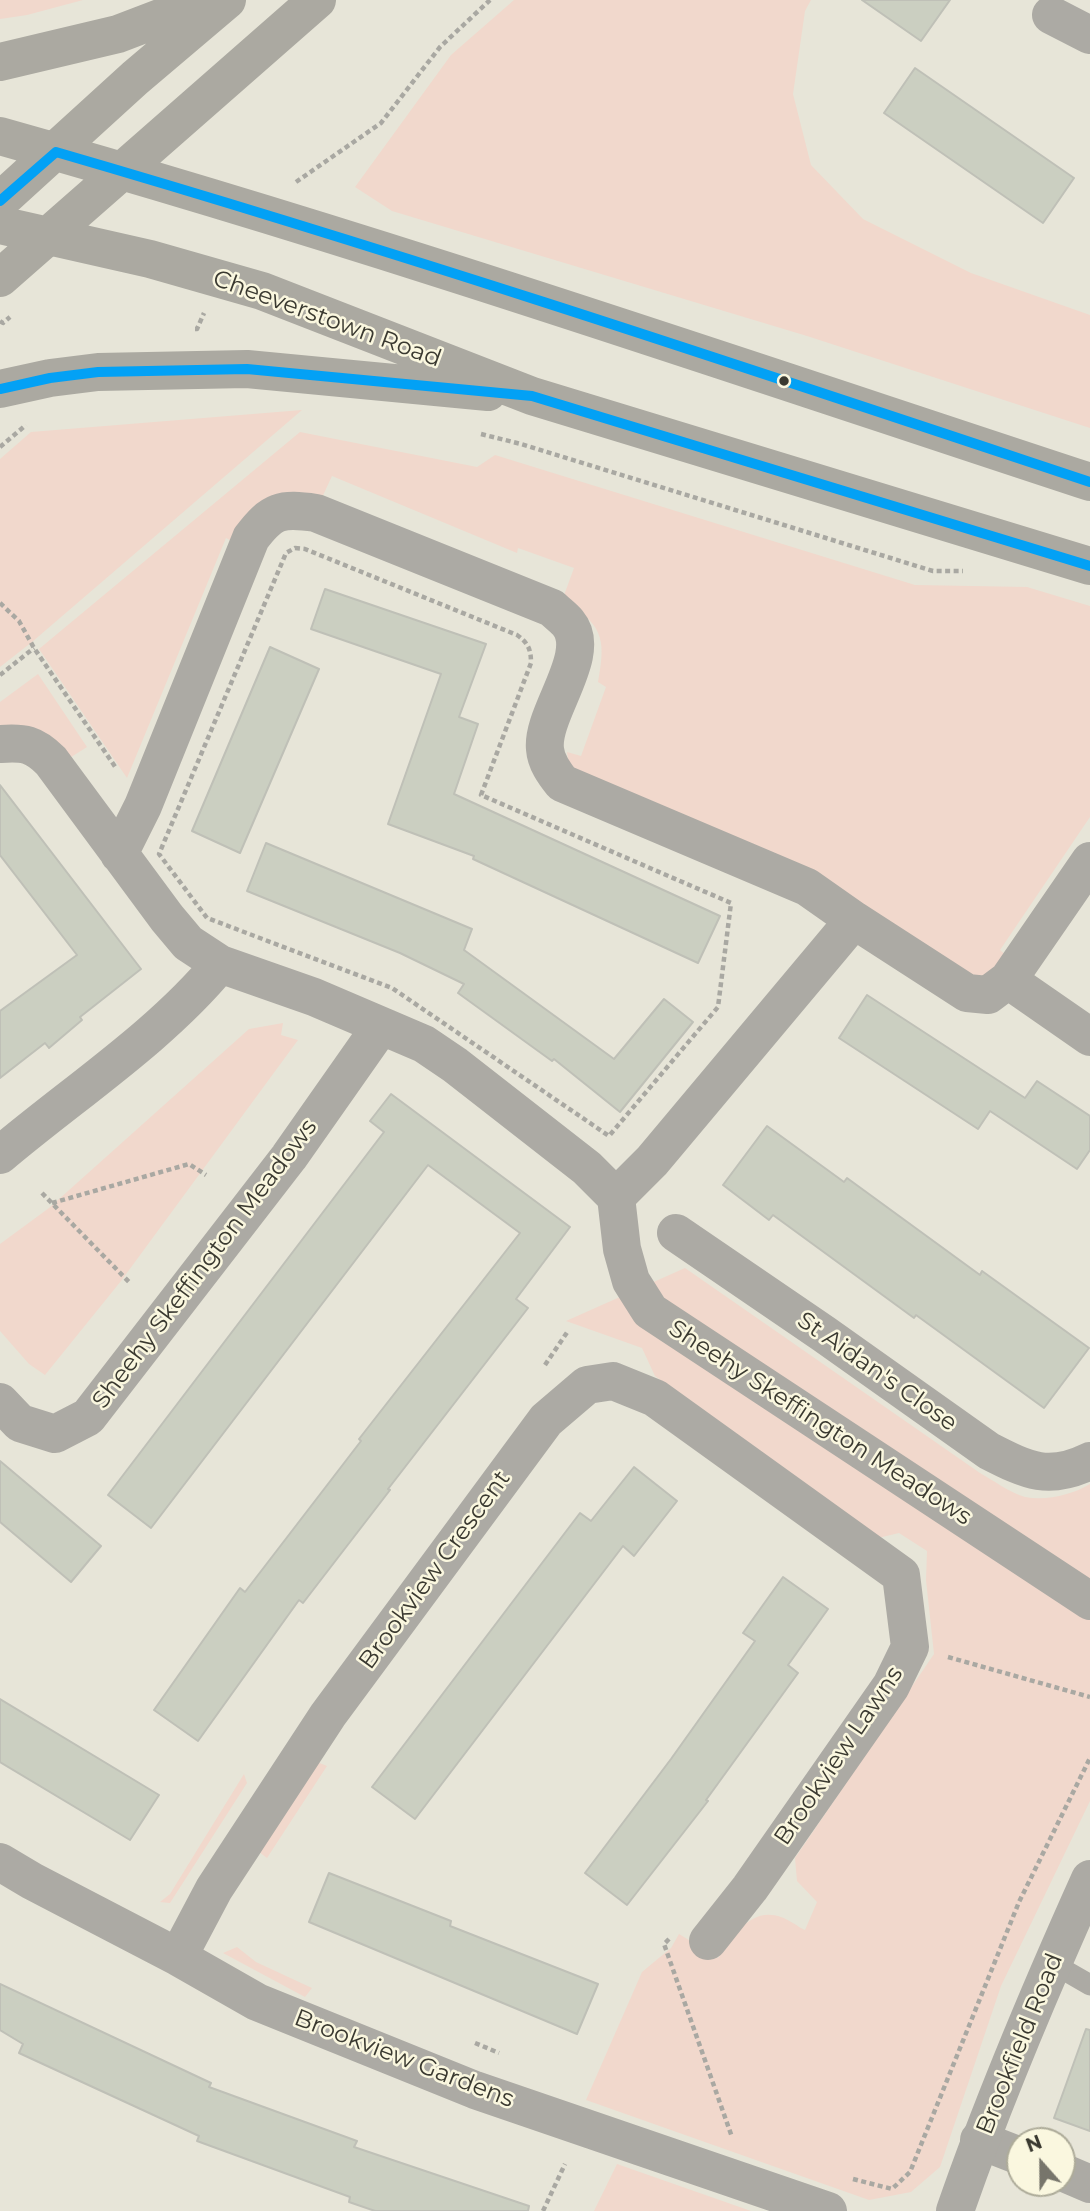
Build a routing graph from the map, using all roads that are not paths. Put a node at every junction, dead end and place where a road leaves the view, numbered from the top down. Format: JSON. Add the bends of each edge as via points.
{"nodes":[{"id":1,"x":207,"y":0,"type":"edge"},
{"id":2,"x":227,"y":0,"type":"edge"},
{"id":3,"x":317,"y":0,"type":"edge"},
{"id":4,"x":1051,"y":15,"type":"dead end"},
{"id":5,"x":1090,"y":35,"type":"edge"},
{"id":6,"x":0,"y":62,"type":"edge"},
{"id":7,"x":0,"y":136,"type":"edge"},
{"id":8,"x":56,"y":152,"type":"junction"},
{"id":9,"x":121,"y":171,"type":"junction"},
{"id":10,"x":0,"y":201,"type":"edge"},
{"id":11,"x":0,"y":225,"type":"edge"},
{"id":12,"x":48,"y":235,"type":"junction"},
{"id":13,"x":0,"y":278,"type":"edge"},
{"id":14,"x":0,"y":389,"type":"edge"},
{"id":15,"x":532,"y":396,"type":"junction"},
{"id":16,"x":1090,"y":482,"type":"edge"},
{"id":17,"x":1090,"y":566,"type":"edge"},
{"id":18,"x":0,"y":744,"type":"edge"},
{"id":19,"x":119,"y":854,"type":"junction"},
{"id":20,"x":1090,"y":861,"type":"edge"},
{"id":21,"x":854,"y":920,"type":"junction"},
{"id":22,"x":220,"y":964,"type":"junction"},
{"id":23,"x":1008,"y":981,"type":"junction"},
{"id":24,"x":381,"y":1026,"type":"junction"},
{"id":25,"x":1090,"y":1037,"type":"edge"},
{"id":26,"x":0,"y":1155,"type":"edge"},
{"id":27,"x":616,"y":1197,"type":"junction"},
{"id":28,"x":676,"y":1233,"type":"dead end"},
{"id":29,"x":0,"y":1402,"type":"edge"},
{"id":30,"x":1090,"y":1461,"type":"edge"},
{"id":31,"x":778,"y":1488,"type":"joint"},
{"id":32,"x":1090,"y":1601,"type":"edge"},
{"id":33,"x":0,"y":1862,"type":"edge"},
{"id":34,"x":1090,"y":1879,"type":"edge"},
{"id":35,"x":690,"y":1938,"type":"road end"},
{"id":36,"x":178,"y":1957,"type":"junction"},
{"id":37,"x":1052,"y":1963,"type":"junction"},
{"id":38,"x":1090,"y":1985,"type":"edge"},
{"id":39,"x":979,"y":2140,"type":"junction"},
{"id":40,"x":1006,"y":2151,"type":"edge"},
{"id":41,"x":828,"y":2211,"type":"edge"},
{"id":42,"x":955,"y":2211,"type":"edge"}],
"edges":[{"from":1,"to":6,"type":"main road","via":[[118,34]]},
{"from":2,"to":8,"type":"main road"},
{"from":3,"to":9,"type":"main road"},
{"from":4,"to":5,"type":"street"},
{"from":7,"to":8,"type":"main road"},
{"from":8,"to":9,"type":"main road"},
{"from":8,"to":10,"type":"main road"},
{"from":9,"to":12,"type":"main road"},
{"from":9,"to":16,"type":"main road","via":[[565,308]]},
{"from":11,"to":12,"type":"main road","name":"Cheeverstown Road"},
{"from":12,"to":13,"type":"main road"},
{"from":12,"to":15,"type":"main road","name":"Cheeverstown Road","via":[[262,291]]},
{"from":14,"to":15,"type":"main road","via":[[98,372],[247,369]]},
{"from":15,"to":17,"type":"main road","name":"Cheeverstown Road"},
{"from":18,"to":19,"type":"street","via":[[19,742],[39,749]]},
{"from":19,"to":21,"type":"street","via":[[143,806],[251,538],[266,519],[291,510],[316,513],[552,608],[570,624],[576,642],[544,748],[562,783],[807,887]]},
{"from":19,"to":22,"type":"street","via":[[188,943]]},
{"from":20,"to":23,"type":"street"},
{"from":21,"to":23,"type":"street","via":[[967,993],[988,995]]},
{"from":21,"to":27,"type":"street","via":[[652,1161]]},
{"from":22,"to":24,"type":"street"},
{"from":22,"to":26,"type":"street","via":[[133,1048]]},
{"from":23,"to":25,"type":"street"},
{"from":24,"to":27,"type":"street","via":[[424,1044],[455,1065],[587,1168]]},
{"from":24,"to":29,"type":"street","name":"Sheehy Skeffington Meadows","via":[[289,1157],[88,1417],[55,1434],[20,1423]]},
{"from":27,"to":32,"type":"street","name":"Sheehy Skeffington Meadows","via":[[621,1249],[631,1281],[650,1311]]},
{"from":28,"to":30,"type":"street","name":"St Aidan's Close","via":[[989,1451],[1043,1474]]},
{"from":31,"to":35,"type":"street","name":"Brookview Lawns","via":[[901,1575],[910,1647],[891,1686],[750,1888]]},
{"from":31,"to":36,"type":"street","name":"Brookview Crescent","via":[[655,1398],[613,1381],[585,1387],[546,1420],[328,1715],[214,1889]]},
{"from":33,"to":36,"type":"street","name":"Brookview Gardens"},
{"from":34,"to":37,"type":"street","name":"Brookfield Road"},
{"from":36,"to":41,"type":"street","name":"Brookview Gardens","via":[[257,2002],[475,2090]]},
{"from":37,"to":38,"type":"lane"},
{"from":37,"to":39,"type":"street","name":"Brookfield Road"},
{"from":39,"to":40,"type":"street"},
{"from":39,"to":42,"type":"street","name":"Brookfield Road"}]}
